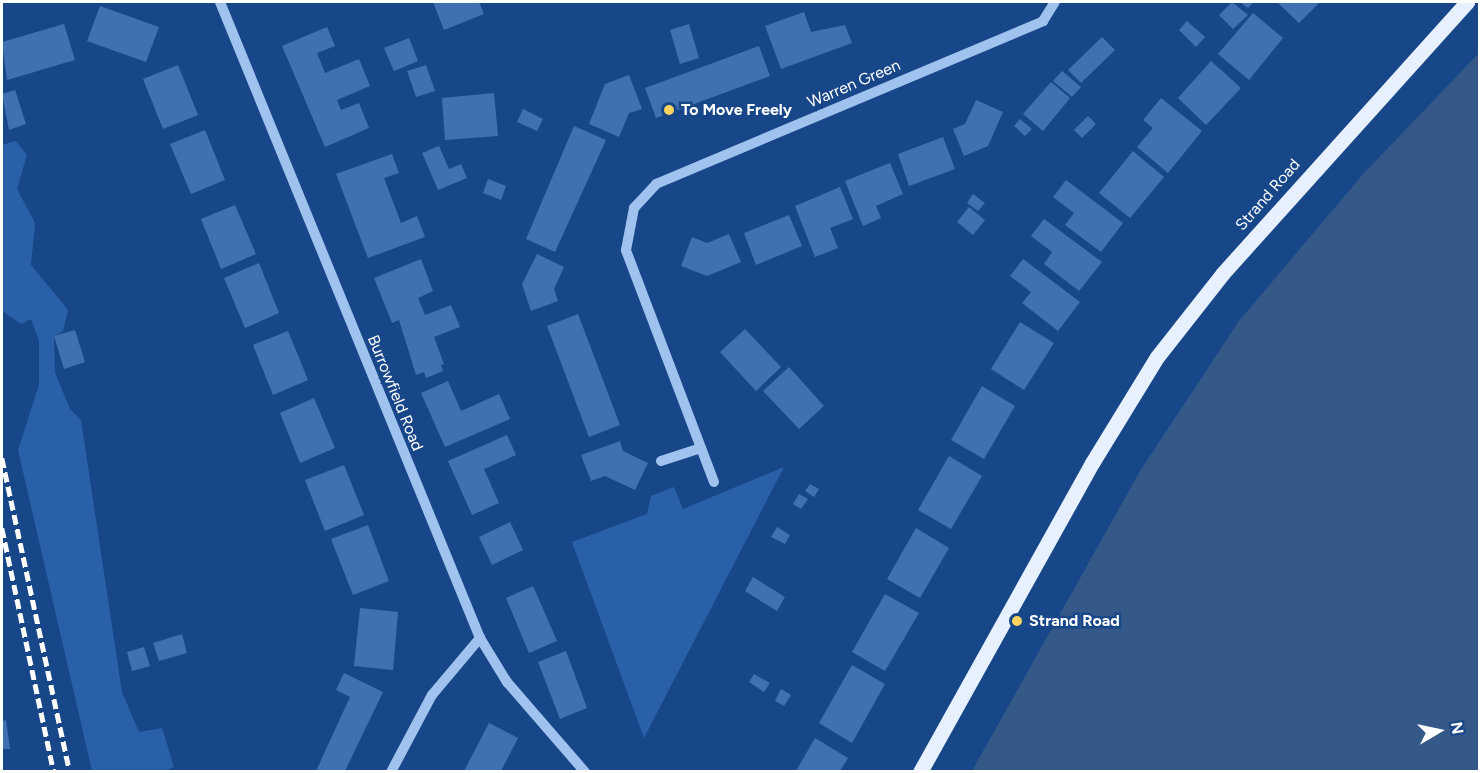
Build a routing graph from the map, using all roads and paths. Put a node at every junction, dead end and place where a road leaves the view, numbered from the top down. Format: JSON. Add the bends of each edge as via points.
{"nodes":[{"id":1,"x":220,"y":2,"type":"edge"},
{"id":2,"x":1055,"y":2,"type":"edge"},
{"id":3,"x":1462,"y":3,"type":"edge"},
{"id":4,"x":701,"y":448,"type":"junction"},
{"id":5,"x":661,"y":461,"type":"dead end"},
{"id":6,"x":714,"y":482,"type":"dead end"},
{"id":7,"x":480,"y":638,"type":"junction"},
{"id":8,"x":392,"y":771,"type":"edge"},
{"id":9,"x":585,"y":771,"type":"edge"},
{"id":10,"x":920,"y":771,"type":"edge"}],
"edges":[{"from":1,"to":7,"type":"street","name":"Burrowfield Road"},
{"from":2,"to":4,"type":"street","name":"Warren Green","via":[[1042,21],[656,184],[634,208],[626,250]]},
{"from":3,"to":10,"type":"main road","name":"Strand Road","via":[[1223,273],[1157,357],[1092,463]]},
{"from":4,"to":5,"type":"street"},
{"from":4,"to":6,"type":"street","name":"Warren Green"},
{"from":7,"to":8,"type":"street","via":[[432,695]]},
{"from":7,"to":9,"type":"street","name":"Burrowfield Road","via":[[507,682]]}]}
